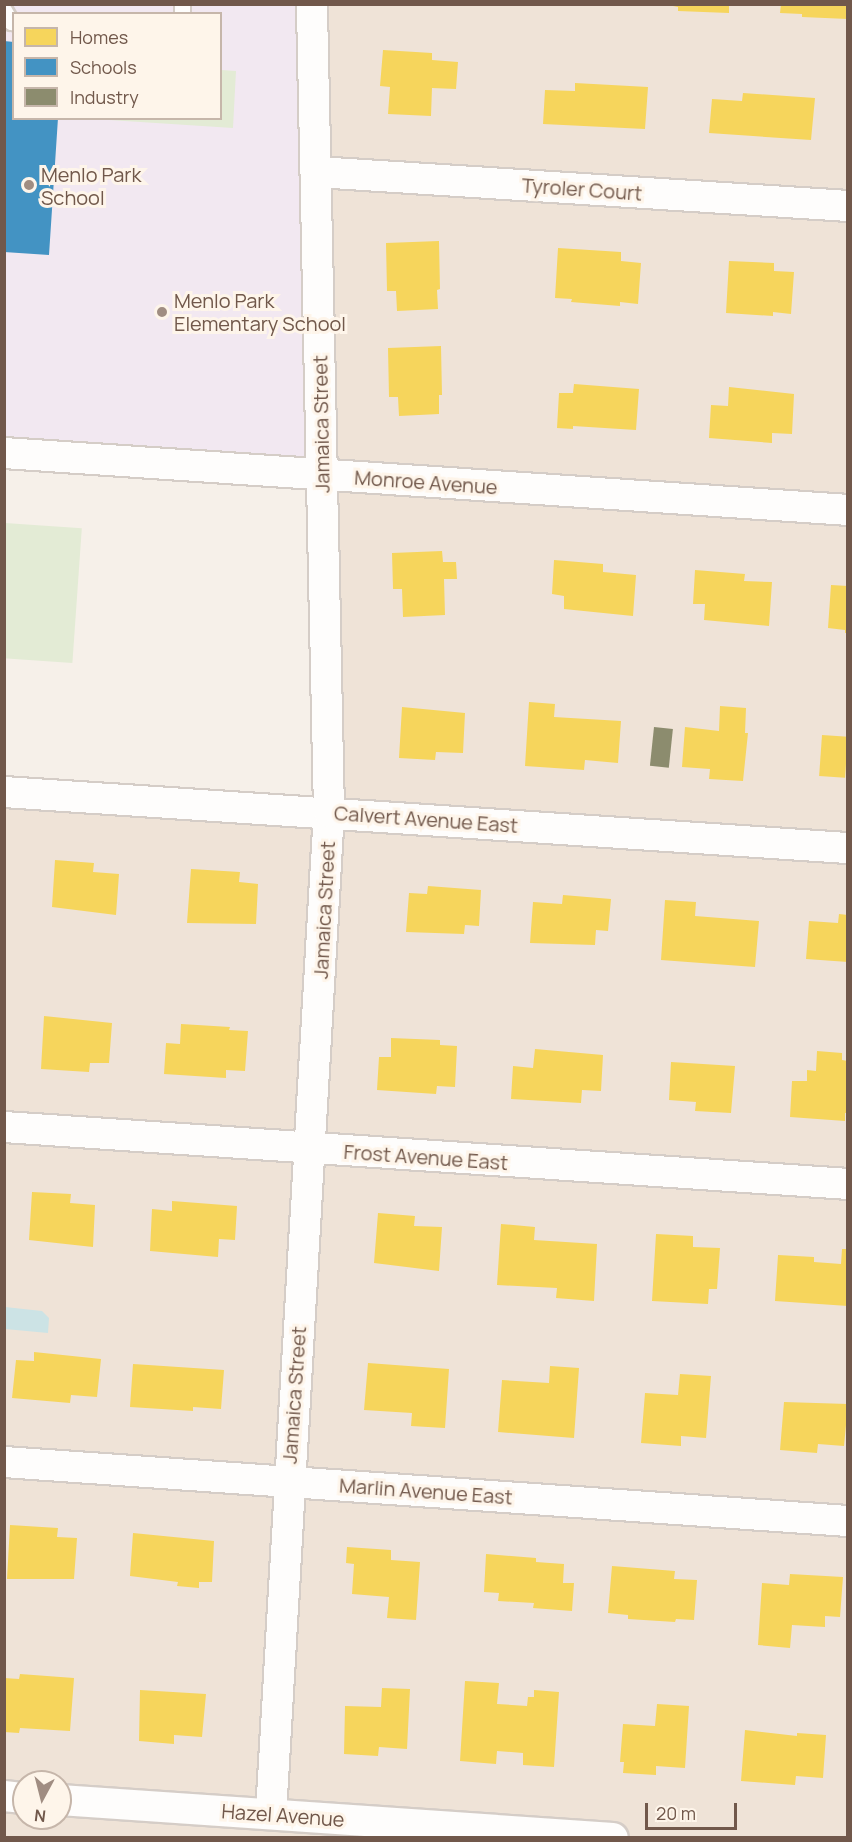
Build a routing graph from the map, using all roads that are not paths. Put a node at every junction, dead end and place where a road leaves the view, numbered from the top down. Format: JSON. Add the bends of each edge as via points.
{"nodes":[{"id":1,"x":312,"y":4,"type":"edge"},
{"id":2,"x":317,"y":171,"type":"junction"},
{"id":3,"x":848,"y":206,"type":"edge"},
{"id":4,"x":4,"y":453,"type":"edge"},
{"id":5,"x":322,"y":475,"type":"junction"},
{"id":6,"x":848,"y":510,"type":"edge"},
{"id":7,"x":4,"y":792,"type":"edge"},
{"id":8,"x":329,"y":812,"type":"junction"},
{"id":9,"x":848,"y":848,"type":"edge"},
{"id":10,"x":4,"y":1126,"type":"edge"},
{"id":11,"x":310,"y":1149,"type":"junction"},
{"id":12,"x":848,"y":1184,"type":"edge"},
{"id":13,"x":4,"y":1462,"type":"edge"},
{"id":14,"x":289,"y":1482,"type":"junction"},
{"id":15,"x":848,"y":1521,"type":"edge"},
{"id":16,"x":72,"y":1801,"type":"edge"},
{"id":17,"x":271,"y":1814,"type":"junction"},
{"id":18,"x":613,"y":1838,"type":"edge"}],
"edges":[{"from":1,"to":2,"type":"street","name":"Jamaica Street"},
{"from":2,"to":3,"type":"street","name":"Tyroler Court"},
{"from":2,"to":5,"type":"street","name":"Jamaica Street"},
{"from":4,"to":5,"type":"street","name":"Monroe Avenue"},
{"from":5,"to":6,"type":"street","name":"Monroe Avenue"},
{"from":5,"to":8,"type":"street","name":"Jamaica Street"},
{"from":7,"to":8,"type":"street","name":"Calvert Avenue East"},
{"from":8,"to":9,"type":"street","name":"Calvert Avenue East"},
{"from":8,"to":11,"type":"street","name":"Jamaica Street"},
{"from":10,"to":11,"type":"street","name":"Frost Avenue East"},
{"from":11,"to":12,"type":"street","name":"Frost Avenue East"},
{"from":11,"to":14,"type":"street","name":"Jamaica Street"},
{"from":13,"to":14,"type":"street","name":"Marlin Avenue East"},
{"from":14,"to":15,"type":"street","name":"Marlin Avenue East"},
{"from":14,"to":17,"type":"street","name":"Jamaica Street"},
{"from":16,"to":17,"type":"street","name":"Hazel Avenue"},
{"from":17,"to":18,"type":"street","name":"Hazel Avenue"}]}
